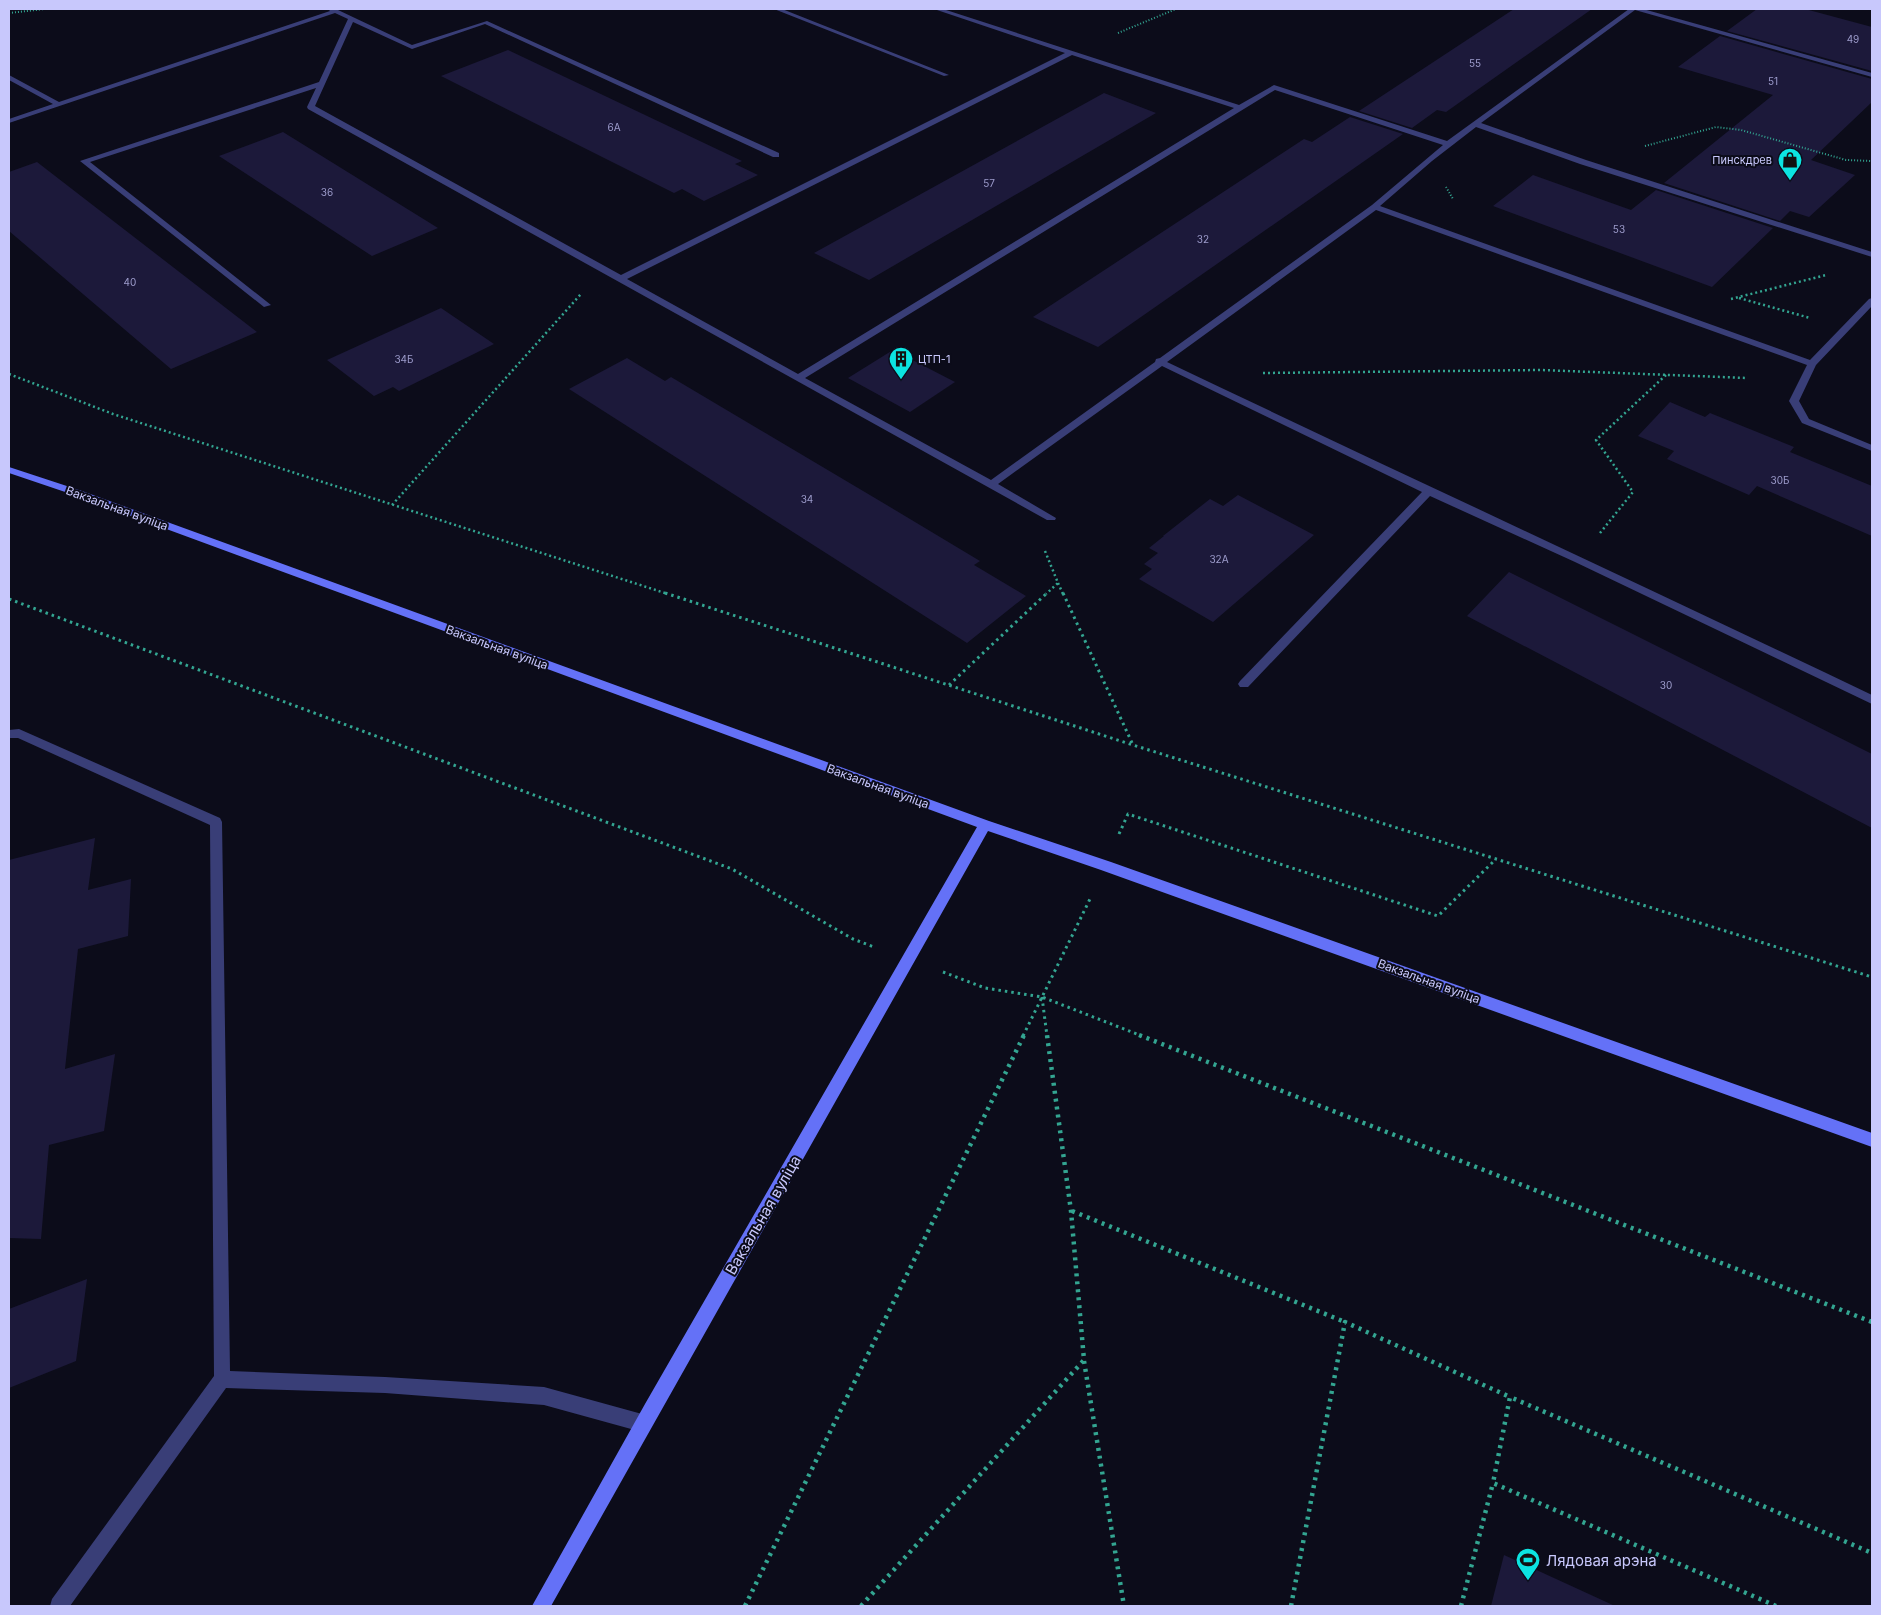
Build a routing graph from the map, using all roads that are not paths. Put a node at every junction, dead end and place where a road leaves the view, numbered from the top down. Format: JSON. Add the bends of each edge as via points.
{"nodes":[{"id":1,"x":777,"y":9,"type":"edge"},
{"id":2,"x":937,"y":9,"type":"edge"},
{"id":3,"x":1635,"y":9,"type":"edge"},
{"id":4,"x":334,"y":10,"type":"edge"},
{"id":5,"x":352,"y":18,"type":"junction"},
{"id":6,"x":1071,"y":53,"type":"junction"},
{"id":7,"x":946,"y":74,"type":"dead end"},
{"id":8,"x":1872,"y":75,"type":"edge"},
{"id":9,"x":9,"y":78,"type":"edge"},
{"id":10,"x":321,"y":84,"type":"junction"},
{"id":11,"x":58,"y":104,"type":"junction"},
{"id":12,"x":1240,"y":108,"type":"junction"},
{"id":13,"x":9,"y":121,"type":"edge"},
{"id":14,"x":1476,"y":124,"type":"junction"},
{"id":15,"x":1448,"y":144,"type":"junction"},
{"id":16,"x":776,"y":155,"type":"dead end"},
{"id":17,"x":1375,"y":207,"type":"junction"},
{"id":18,"x":1871,"y":255,"type":"edge"},
{"id":19,"x":620,"y":279,"type":"junction"},
{"id":20,"x":1872,"y":301,"type":"edge"},
{"id":21,"x":267,"y":305,"type":"dead end"},
{"id":22,"x":1159,"y":361,"type":"junction"},
{"id":23,"x":1812,"y":364,"type":"junction"},
{"id":24,"x":798,"y":378,"type":"junction"},
{"id":25,"x":1872,"y":448,"type":"edge"},
{"id":26,"x":9,"y":470,"type":"edge"},
{"id":27,"x":991,"y":485,"type":"junction"},
{"id":28,"x":1429,"y":491,"type":"junction"},
{"id":29,"x":1051,"y":518,"type":"dead end"},
{"id":30,"x":1244,"y":684,"type":"dead end"},
{"id":31,"x":1872,"y":700,"type":"edge"},
{"id":32,"x":9,"y":734,"type":"edge"},
{"id":33,"x":986,"y":825,"type":"junction"},
{"id":34,"x":1872,"y":1140,"type":"edge"},
{"id":35,"x":222,"y":1379,"type":"junction"},
{"id":36,"x":642,"y":1423,"type":"junction"},
{"id":37,"x":59,"y":1606,"type":"edge"},
{"id":38,"x":541,"y":1606,"type":"edge"}],
"edges":[{"from":1,"to":7,"type":"lane"},
{"from":2,"to":6,"type":"lane"},
{"from":3,"to":8,"type":"lane"},
{"from":3,"to":14,"type":"lane"},
{"from":4,"to":5,"type":"lane"},
{"from":4,"to":11,"type":"lane"},
{"from":5,"to":10,"type":"lane"},
{"from":5,"to":16,"type":"lane","via":[[412,47],[485,22]]},
{"from":6,"to":12,"type":"lane"},
{"from":6,"to":19,"type":"lane"},
{"from":9,"to":11,"type":"lane"},
{"from":10,"to":19,"type":"lane","via":[[311,107]]},
{"from":10,"to":21,"type":"lane","via":[[84,161]]},
{"from":11,"to":13,"type":"lane"},
{"from":12,"to":15,"type":"lane","via":[[1274,87]]},
{"from":12,"to":24,"type":"lane"},
{"from":14,"to":15,"type":"lane"},
{"from":14,"to":18,"type":"lane"},
{"from":15,"to":17,"type":"lane"},
{"from":17,"to":22,"type":"lane"},
{"from":17,"to":23,"type":"lane"},
{"from":19,"to":24,"type":"lane"},
{"from":20,"to":23,"type":"lane"},
{"from":22,"to":27,"type":"lane"},
{"from":22,"to":28,"type":"lane"},
{"from":23,"to":25,"type":"lane","via":[[1794,401],[1805,421]]},
{"from":24,"to":27,"type":"lane"},
{"from":26,"to":33,"type":"main road","name":"Вакзальная вуліца"},
{"from":27,"to":29,"type":"lane"},
{"from":28,"to":30,"type":"lane"},
{"from":28,"to":31,"type":"lane","via":[[1579,559]]},
{"from":32,"to":35,"type":"lane","via":[[19,733],[216,822]]},
{"from":33,"to":34,"type":"main road","name":"Вакзальная вуліца"},
{"from":33,"to":36,"type":"main road","name":"Вакзальная вуліца"},
{"from":35,"to":36,"type":"lane","via":[[386,1385],[544,1396]]},
{"from":35,"to":37,"type":"lane"},
{"from":36,"to":38,"type":"main road","name":"Вакзальная вуліца"}]}
